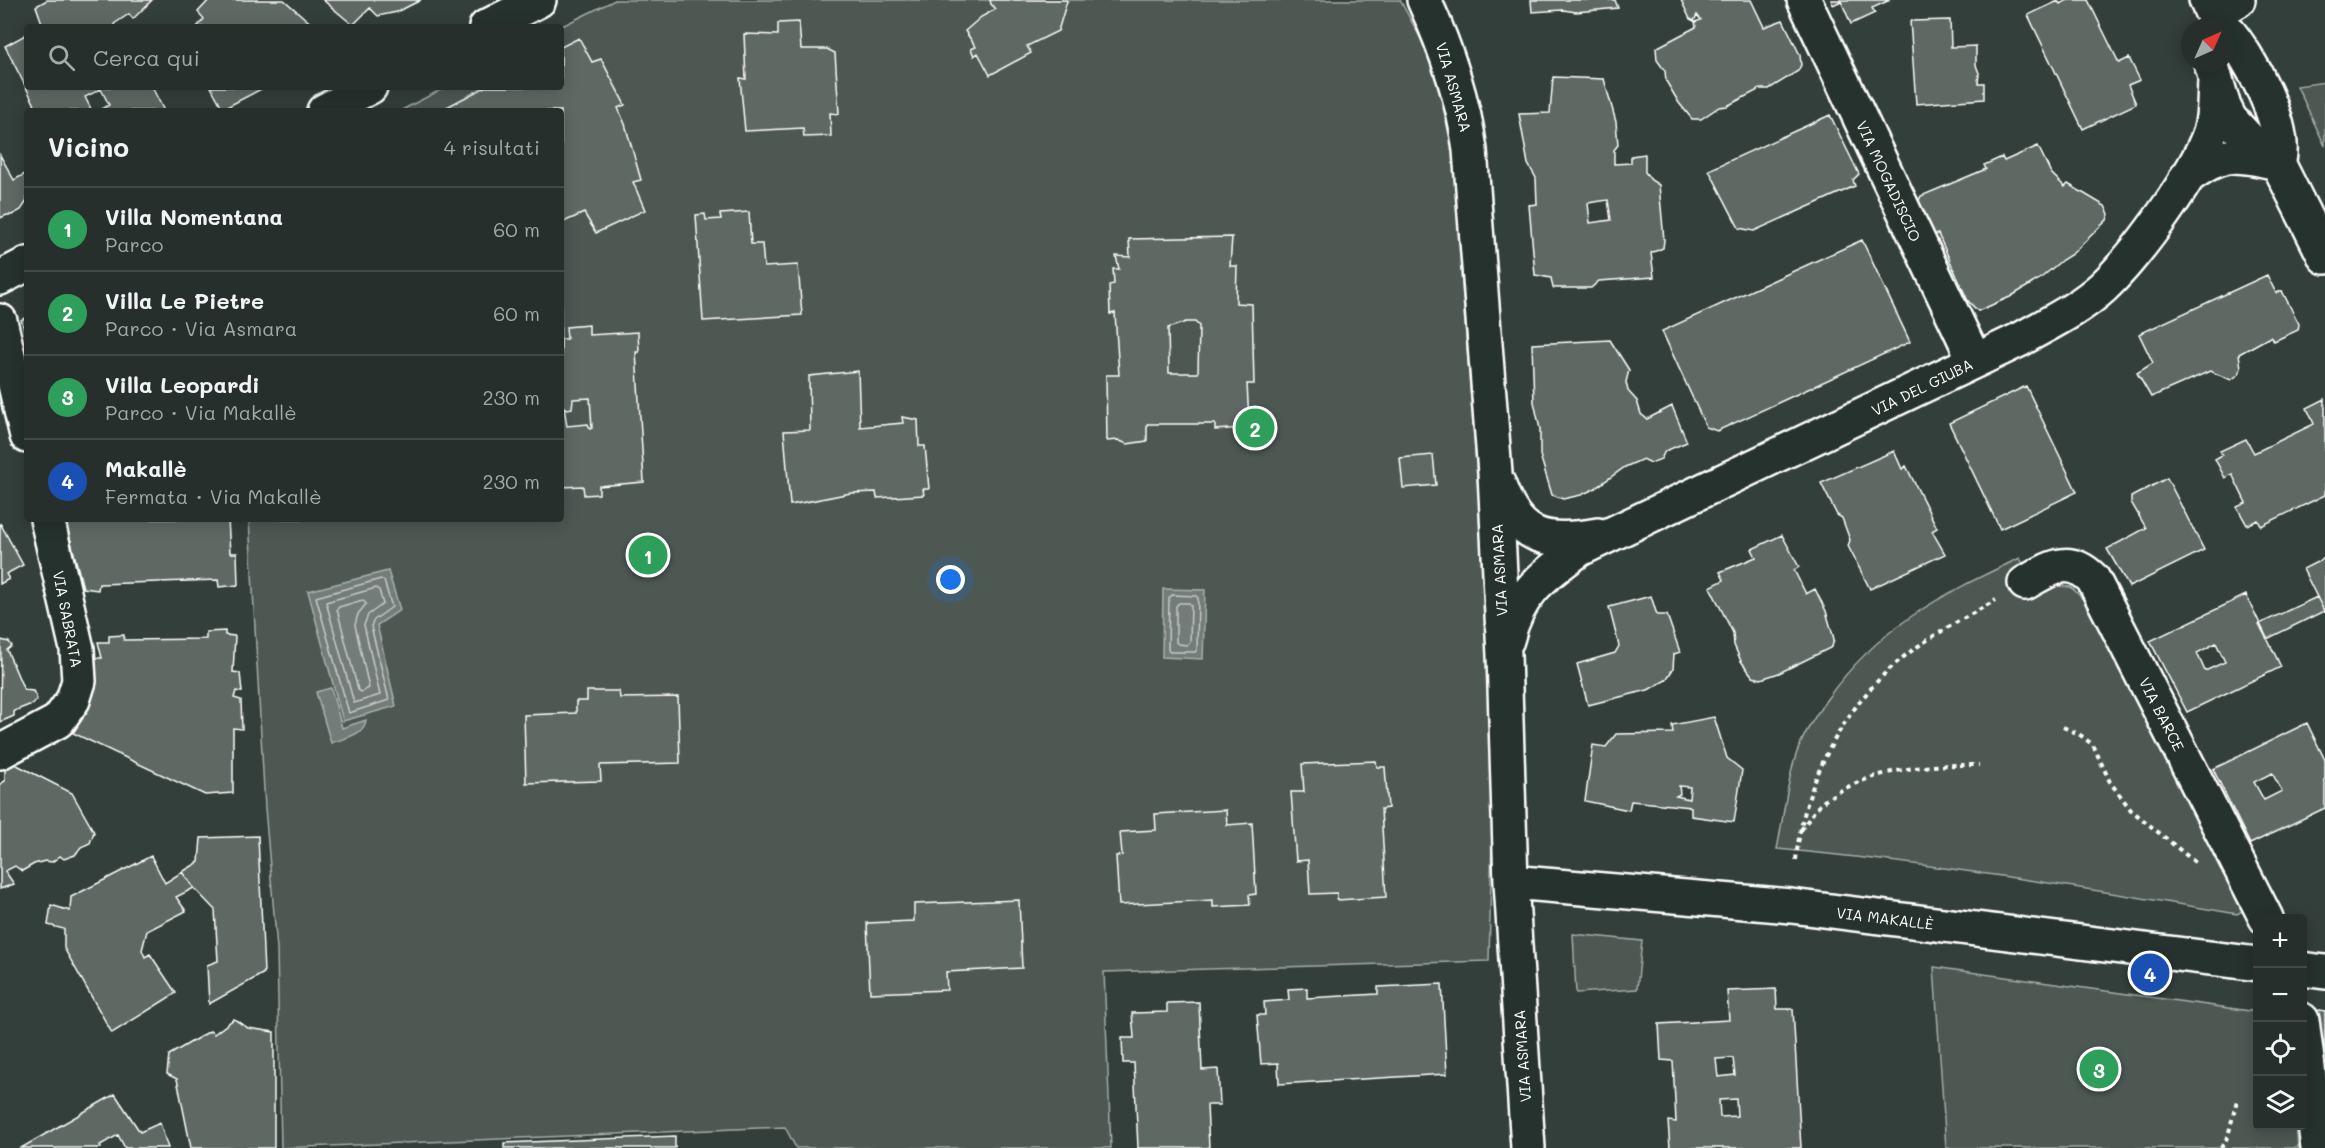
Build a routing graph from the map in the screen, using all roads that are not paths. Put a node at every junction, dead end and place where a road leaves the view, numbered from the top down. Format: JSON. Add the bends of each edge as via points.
{"nodes":[{"id":1,"x":539,"y":0,"type":"edge"},
{"id":2,"x":1424,"y":0,"type":"edge"},
{"id":3,"x":1804,"y":0,"type":"edge"},
{"id":4,"x":2220,"y":16,"type":"edge"},
{"id":5,"x":492,"y":24,"type":"edge"},
{"id":6,"x":2213,"y":72,"type":"edge"},
{"id":7,"x":364,"y":90,"type":"edge"},
{"id":8,"x":330,"y":108,"type":"edge"},
{"id":9,"x":2278,"y":163,"type":"junction"},
{"id":10,"x":2186,"y":178,"type":"junction"},
{"id":11,"x":2325,"y":257,"type":"edge"},
{"id":12,"x":24,"y":266,"type":"edge"},
{"id":13,"x":0,"y":278,"type":"edge"},
{"id":14,"x":0,"y":321,"type":"edge"},
{"id":15,"x":1975,"y":361,"type":"junction"},
{"id":16,"x":24,"y":423,"type":"edge"},
{"id":17,"x":1495,"y":473,"type":"junction"},
{"id":18,"x":47,"y":522,"type":"edge"},
{"id":19,"x":1611,"y":534,"type":"junction"},
{"id":20,"x":2025,"y":583,"type":"road end"},
{"id":21,"x":1504,"y":656,"type":"junction"},
{"id":22,"x":0,"y":752,"type":"edge"},
{"id":23,"x":1511,"y":882,"type":"junction"},
{"id":24,"x":2264,"y":914,"type":"edge"},
{"id":25,"x":2253,"y":963,"type":"edge"},
{"id":26,"x":2307,"y":970,"type":"edge"},
{"id":27,"x":2325,"y":972,"type":"edge"},
{"id":28,"x":2302,"y":1022,"type":"edge"},
{"id":29,"x":1528,"y":1148,"type":"edge"},
{"id":30,"x":2318,"y":1148,"type":"edge"}],
"edges":[{"from":1,"to":5,"type":"street"},
{"from":2,"to":17,"type":"street","name":"VIA ASMARA","via":[[1452,69],[1468,131]]},
{"from":3,"to":15,"type":"street","name":"VIA MOGADISCIO"},
{"from":4,"to":9,"type":"street","via":[[2264,92],[2280,140]]},
{"from":6,"to":9,"type":"street","via":[[2230,119],[2257,148]]},
{"from":6,"to":10,"type":"street","name":"VIA DEL GIUBA","via":[[2214,114],[2210,131]]},
{"from":7,"to":8,"type":"street"},
{"from":9,"to":10,"type":"street","name":"VIA DEL GIUBA","via":[[2245,156],[2224,157]]},
{"from":9,"to":11,"type":"street"},
{"from":10,"to":15,"type":"street","name":"VIA DEL GIUBA","via":[[2137,248],[2102,287],[2041,328]]},
{"from":12,"to":13,"type":"street"},
{"from":14,"to":16,"type":"street"},
{"from":15,"to":19,"type":"street","name":"VIA DEL GIUBA"},
{"from":17,"to":19,"type":"street","name":"VIA DEL GIUBA","via":[[1511,511],[1535,534],[1568,540]]},
{"from":17,"to":21,"type":"street","name":"VIA ASMARA"},
{"from":18,"to":22,"type":"street","name":"VIA SABRATA","via":[[77,650],[79,681],[73,700],[58,722]]},
{"from":19,"to":21,"type":"street","name":"VIA DEL GIUBA","via":[[1580,549],[1532,589],[1516,610]]},
{"from":20,"to":24,"type":"street","name":"VIA BARCE","via":[[2058,566],[2084,570],[2093,579]]},
{"from":21,"to":23,"type":"street","name":"VIA ASMARA"},
{"from":23,"to":25,"type":"street","name":"VIA MAKALLÈ","via":[[1791,906]]},
{"from":23,"to":29,"type":"street","name":"VIA ASMARA"},
{"from":26,"to":27,"type":"street"},
{"from":28,"to":30,"type":"street"}]}
